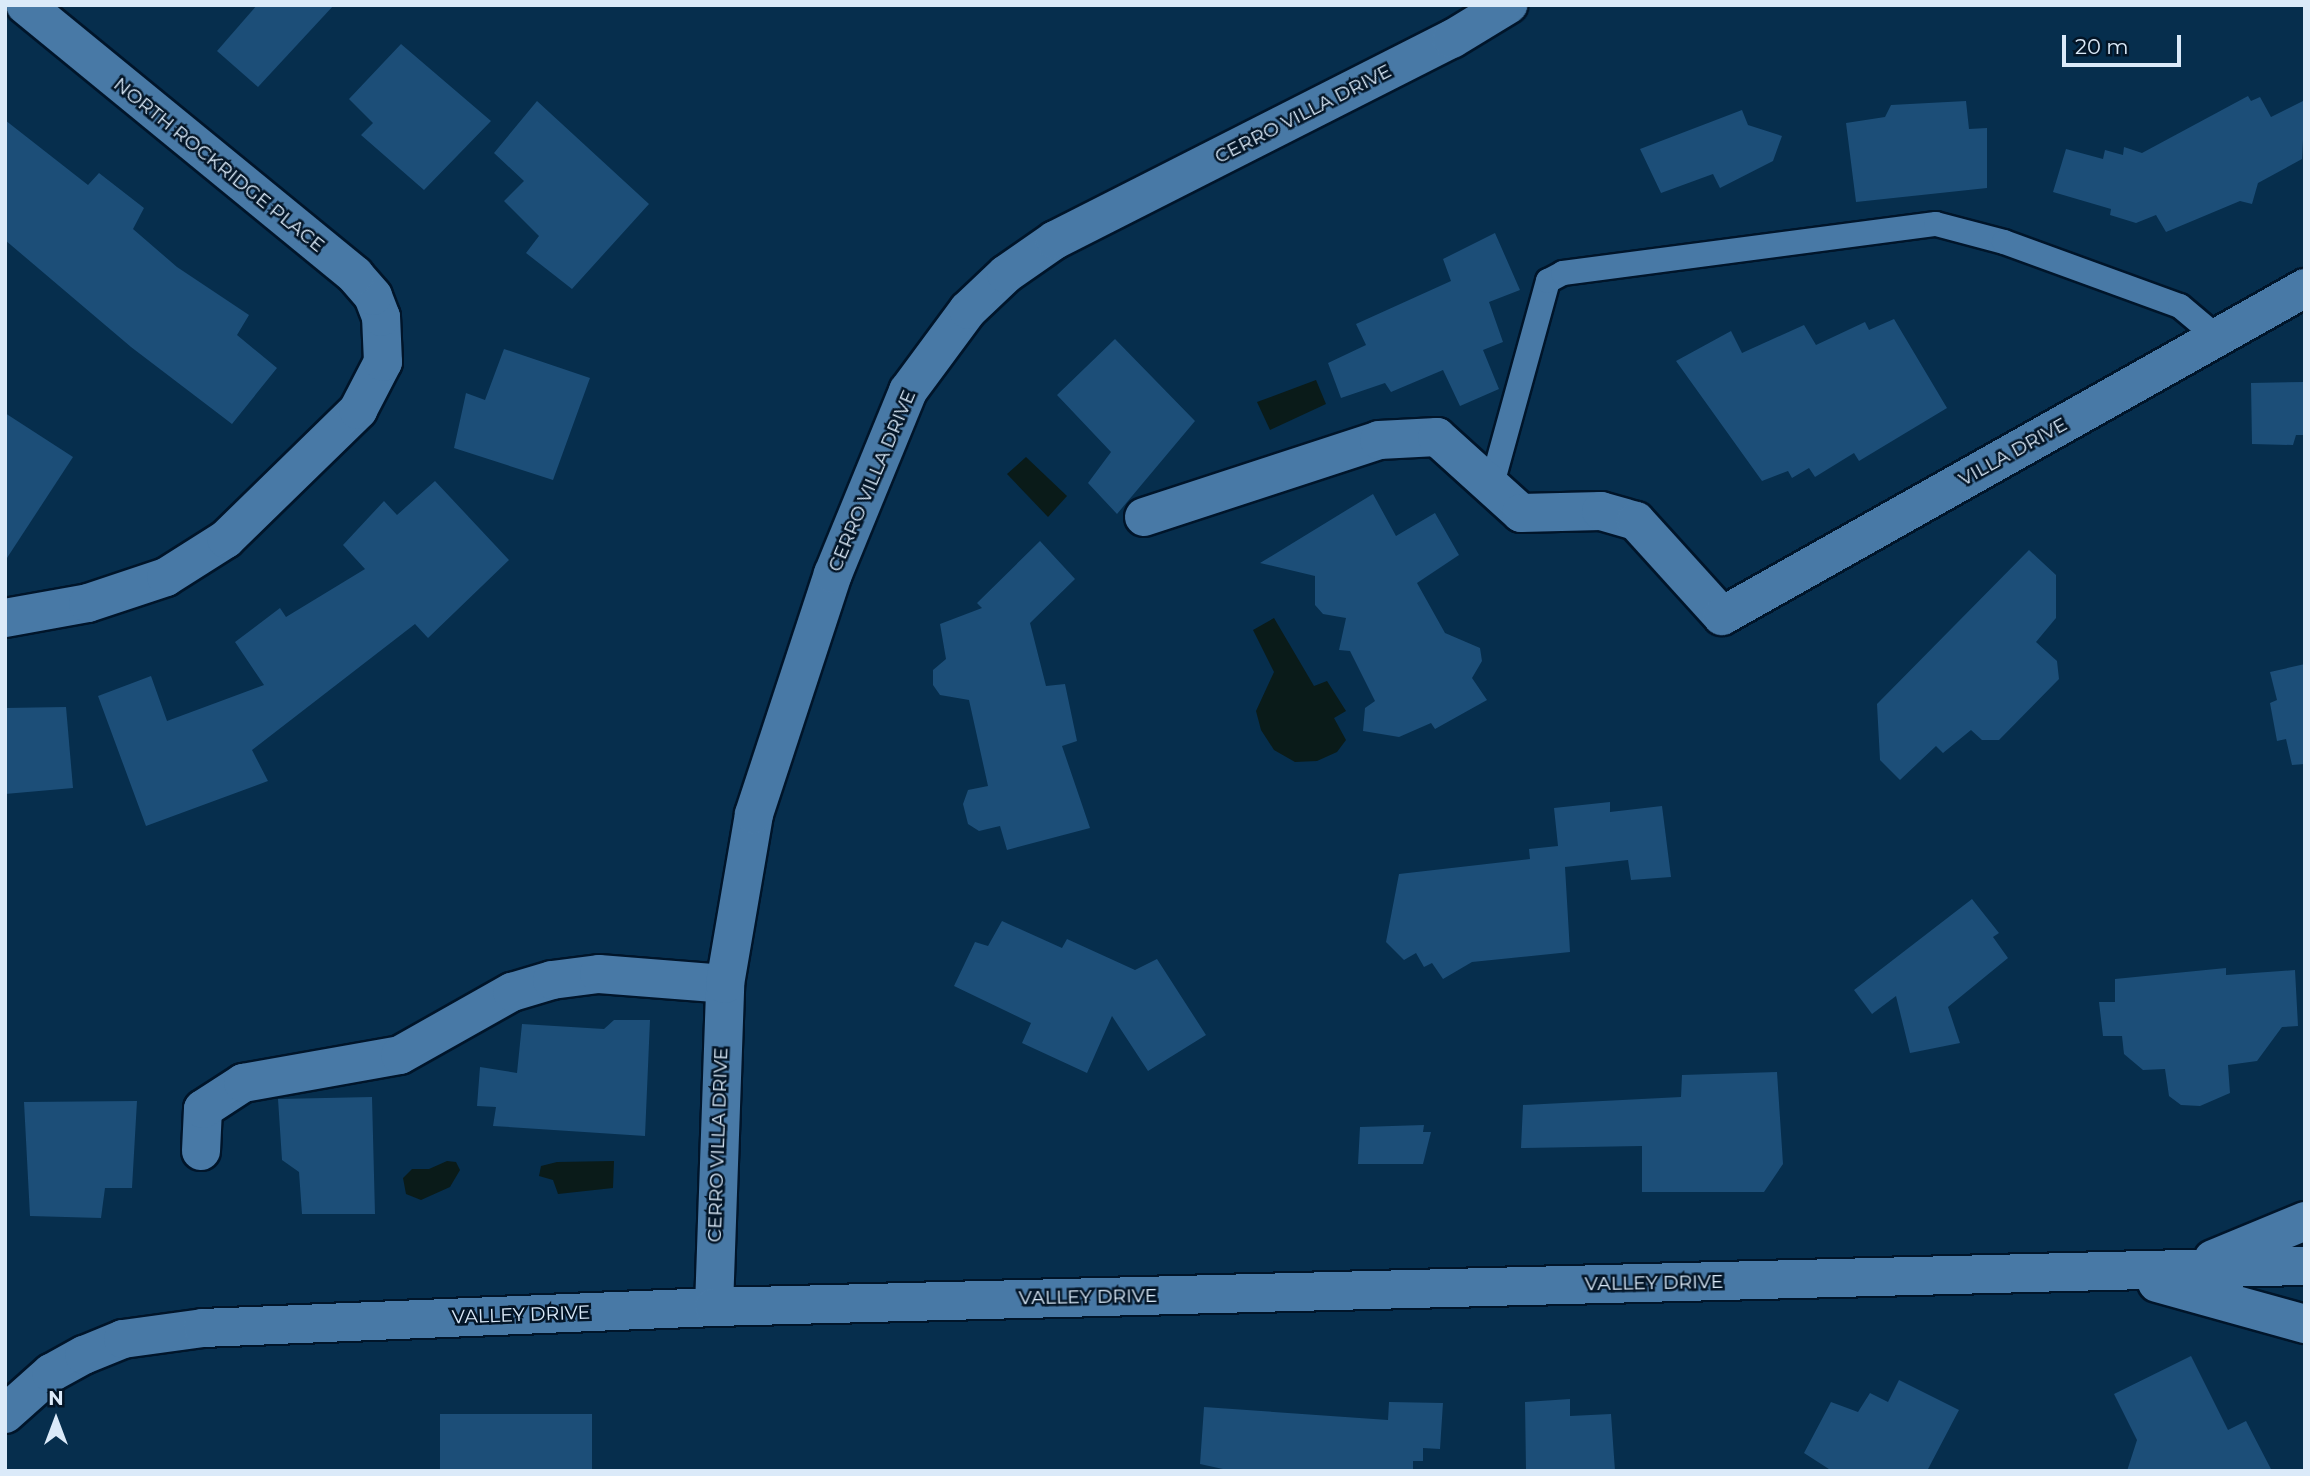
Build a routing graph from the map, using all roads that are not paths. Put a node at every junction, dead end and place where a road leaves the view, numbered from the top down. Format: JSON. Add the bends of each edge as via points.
{"nodes":[{"id":1,"x":25,"y":5,"type":"edge"},
{"id":2,"x":1508,"y":5,"type":"edge"},
{"id":3,"x":2305,"y":288,"type":"edge"},
{"id":4,"x":2217,"y":337,"type":"junction"},
{"id":5,"x":1492,"y":484,"type":"junction"},
{"id":6,"x":1144,"y":517,"type":"dead end"},
{"id":7,"x":5,"y":618,"type":"edge"},
{"id":8,"x":725,"y":984,"type":"junction"},
{"id":9,"x":201,"y":1151,"type":"dead end"},
{"id":10,"x":2305,"y":1221,"type":"edge"},
{"id":11,"x":2305,"y":1266,"type":"edge"},
{"id":12,"x":2180,"y":1271,"type":"junction"},
{"id":13,"x":2125,"y":1273,"type":"junction"},
{"id":14,"x":714,"y":1307,"type":"junction"},
{"id":15,"x":2305,"y":1324,"type":"edge"},
{"id":16,"x":10,"y":1408,"type":"edge"}],
"edges":[{"from":1,"to":7,"type":"street","name":"NORTH ROCKRIDGE PLACE","via":[[355,275],[373,296],[382,317],[384,342],[383,362],[358,410],[226,539],[166,577],[88,603]]},
{"from":2,"to":8,"type":"street","name":"CERRO VILLA DRIVE","via":[[1452,39],[1055,240],[1006,274],[934,350],[908,391],[838,562],[767,762],[731,933]]},
{"from":3,"to":4,"type":"street","name":"VILLA DRIVE"},
{"from":4,"to":5,"type":"street","name":"VILLA DRIVE","via":[[1722,616],[1636,521],[1601,511],[1521,513]]},
{"from":4,"to":5,"type":"lane","via":[[2180,306],[2004,242],[1936,224],[1572,272],[1548,281]]},
{"from":5,"to":6,"type":"street","via":[[1437,437],[1414,435],[1327,456]]},
{"from":8,"to":9,"type":"street","via":[[599,974],[552,980],[512,992],[400,1055],[243,1083],[203,1109]]},
{"from":8,"to":14,"type":"street","name":"CERRO VILLA DRIVE"},
{"from":10,"to":12,"type":"street","name":"VALLEY DRIVE"},
{"from":11,"to":12,"type":"street","name":"VALLEY DRIVE"},
{"from":12,"to":13,"type":"street","name":"VALLEY DRIVE"},
{"from":13,"to":14,"type":"street","name":"VALLEY DRIVE"},
{"from":13,"to":15,"type":"street"},
{"from":14,"to":16,"type":"street","name":"VALLEY DRIVE","via":[[159,1333],[123,1339],[84,1355],[51,1373]]}]}
